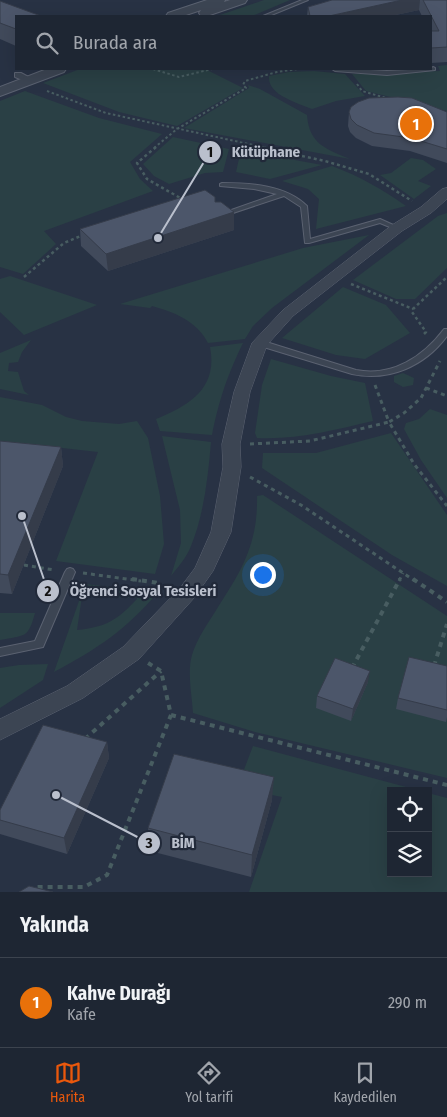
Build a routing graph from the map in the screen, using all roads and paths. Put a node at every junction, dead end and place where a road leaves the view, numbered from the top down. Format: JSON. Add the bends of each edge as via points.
{"nodes":[{"id":1,"x":219,"y":0,"type":"edge"},
{"id":2,"x":241,"y":0,"type":"edge"},
{"id":3,"x":306,"y":0,"type":"edge"},
{"id":4,"x":175,"y":15,"type":"edge"},
{"id":5,"x":198,"y":15,"type":"edge"},
{"id":6,"x":268,"y":15,"type":"edge"},
{"id":7,"x":55,"y":70,"type":"edge"},
{"id":8,"x":157,"y":70,"type":"edge"},
{"id":9,"x":207,"y":70,"type":"edge"},
{"id":10,"x":291,"y":70,"type":"edge"},
{"id":11,"x":348,"y":70,"type":"edge"},
{"id":12,"x":422,"y":70,"type":"edge"},
{"id":13,"x":27,"y":77,"type":"edge"},
{"id":14,"x":0,"y":82,"type":"edge"},
{"id":15,"x":362,"y":91,"type":"dead end"},
{"id":16,"x":0,"y":92,"type":"edge"},
{"id":17,"x":391,"y":100,"type":"edge"},
{"id":18,"x":177,"y":130,"type":"junction"},
{"id":19,"x":222,"y":185,"type":"dead end"},
{"id":20,"x":447,"y":192,"type":"edge"},
{"id":21,"x":283,"y":194,"type":"junction"},
{"id":22,"x":190,"y":196,"type":"edge"},
{"id":23,"x":182,"y":199,"type":"junction"},
{"id":24,"x":173,"y":202,"type":"edge"},
{"id":25,"x":426,"y":210,"type":"junction"},
{"id":26,"x":218,"y":217,"type":"edge"},
{"id":27,"x":397,"y":228,"type":"junction"},
{"id":28,"x":92,"y":232,"type":"edge"},
{"id":29,"x":24,"y":277,"type":"dead end"},
{"id":30,"x":333,"y":277,"type":"junction"},
{"id":31,"x":447,"y":277,"type":"edge"},
{"id":32,"x":413,"y":309,"type":"junction"},
{"id":33,"x":447,"y":331,"type":"edge"},
{"id":34,"x":420,"y":337,"type":"dead end"},
{"id":35,"x":260,"y":343,"type":"junction"},
{"id":36,"x":441,"y":358,"type":"dead end"},
{"id":37,"x":370,"y":374,"type":"junction"},
{"id":38,"x":426,"y":388,"type":"junction"},
{"id":39,"x":447,"y":396,"type":"edge"},
{"id":40,"x":389,"y":422,"type":"junction"},
{"id":41,"x":231,"y":444,"type":"junction"},
{"id":42,"x":232,"y":467,"type":"junction"},
{"id":43,"x":447,"y":506,"type":"edge"},
{"id":44,"x":70,"y":572,"type":"dead end"},
{"id":45,"x":403,"y":573,"type":"junction"},
{"id":46,"x":96,"y":574,"type":"dead end"},
{"id":47,"x":159,"y":583,"type":"dead end"},
{"id":48,"x":447,"y":602,"type":"edge"},
{"id":49,"x":447,"y":624,"type":"edge"},
{"id":50,"x":0,"y":652,"type":"edge"},
{"id":51,"x":131,"y":653,"type":"junction"},
{"id":52,"x":161,"y":671,"type":"junction"},
{"id":53,"x":431,"y":674,"type":"edge"},
{"id":54,"x":348,"y":675,"type":"edge"},
{"id":55,"x":171,"y":715,"type":"junction"},
{"id":56,"x":0,"y":730,"type":"edge"},
{"id":57,"x":82,"y":742,"type":"edge"},
{"id":58,"x":447,"y":785,"type":"edge"},
{"id":59,"x":30,"y":892,"type":"edge"}],
"edges":[{"from":1,"to":4,"type":"street"},
{"from":2,"to":5,"type":"street"},
{"from":3,"to":6,"type":"lane"},
{"from":7,"to":13,"type":"street"},
{"from":8,"to":9,"type":"path","via":[[179,76]]},
{"from":10,"to":18,"type":"path","via":[[245,81],[243,85],[246,88]]},
{"from":11,"to":12,"type":"lane","via":[[387,73]]},
{"from":13,"to":14,"type":"street"},
{"from":13,"to":16,"type":"street"},
{"from":13,"to":18,"type":"path","via":[[106,113]]},
{"from":15,"to":17,"type":"path"},
{"from":18,"to":23,"type":"path","via":[[137,164],[147,179]]},
{"from":18,"to":25,"type":"path","via":[[326,161],[369,174]]},
{"from":19,"to":21,"type":"lane","via":[[265,188]]},
{"from":20,"to":25,"type":"street"},
{"from":21,"to":26,"type":"lane"},
{"from":21,"to":27,"type":"lane","via":[[296,198],[304,206],[307,242],[380,221]]},
{"from":22,"to":23,"type":"path"},
{"from":23,"to":24,"type":"path"},
{"from":25,"to":27,"type":"street"},
{"from":27,"to":30,"type":"street"},
{"from":28,"to":29,"type":"path","via":[[64,243]]},
{"from":30,"to":32,"type":"path"},
{"from":30,"to":35,"type":"street","via":[[288,313]]},
{"from":31,"to":32,"type":"path"},
{"from":32,"to":34,"type":"path","via":[[426,332]]},
{"from":33,"to":37,"type":"lane","via":[[438,344],[419,359],[395,371]]},
{"from":35,"to":37,"type":"lane"},
{"from":35,"to":41,"type":"street","via":[[242,392]]},
{"from":36,"to":38,"type":"path"},
{"from":37,"to":40,"type":"path"},
{"from":38,"to":39,"type":"path"},
{"from":38,"to":40,"type":"path","via":[[421,398]]},
{"from":40,"to":41,"type":"path","via":[[310,442]]},
{"from":40,"to":43,"type":"path","via":[[414,464]]},
{"from":41,"to":42,"type":"street"},
{"from":42,"to":45,"type":"path","via":[[301,505]]},
{"from":42,"to":51,"type":"street","via":[[221,532],[203,571],[166,617]]},
{"from":44,"to":50,"type":"lane","via":[[39,644]]},
{"from":45,"to":48,"type":"path"},
{"from":45,"to":54,"type":"path"},
{"from":46,"to":47,"type":"path"},
{"from":49,"to":53,"type":"path"},
{"from":51,"to":52,"type":"path"},
{"from":51,"to":56,"type":"street","via":[[75,692]]},
{"from":52,"to":55,"type":"path"},
{"from":52,"to":57,"type":"path"},
{"from":55,"to":58,"type":"path"},
{"from":55,"to":59,"type":"path","via":[[107,875],[84,887],[34,887]]}]}
